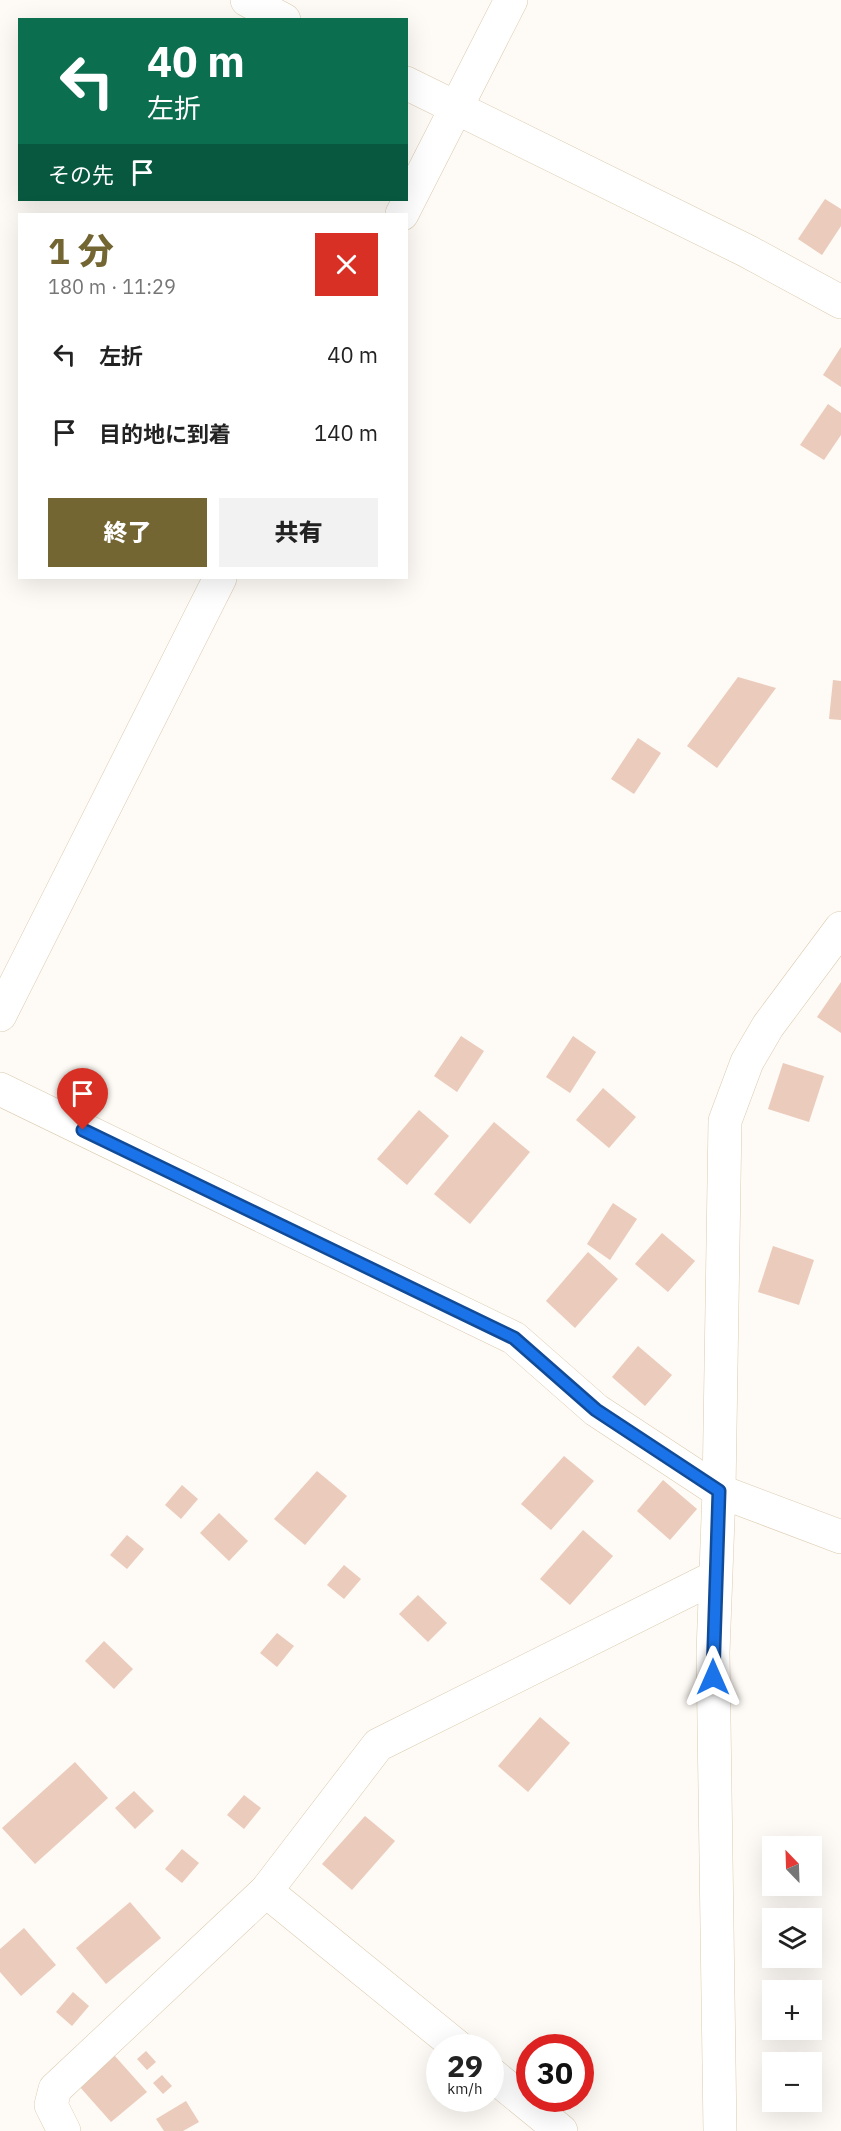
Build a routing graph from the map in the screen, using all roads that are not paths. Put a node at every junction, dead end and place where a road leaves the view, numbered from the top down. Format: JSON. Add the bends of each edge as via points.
{"nodes":[{"id":1,"x":247,"y":0,"type":"edge"},
{"id":2,"x":511,"y":0,"type":"edge"},
{"id":3,"x":280,"y":18,"type":"edge"},
{"id":4,"x":408,"y":84,"type":"edge"},
{"id":5,"x":455,"y":108,"type":"junction"},
{"id":6,"x":402,"y":213,"type":"edge"},
{"id":7,"x":841,"y":302,"type":"edge"},
{"id":8,"x":218,"y":579,"type":"edge"},
{"id":9,"x":841,"y":928,"type":"edge"},
{"id":10,"x":0,"y":1015,"type":"edge"},
{"id":11,"x":0,"y":1089,"type":"edge"},
{"id":12,"x":719,"y":1491,"type":"junction"},
{"id":13,"x":841,"y":1537,"type":"edge"},
{"id":14,"x":715,"y":1577,"type":"junction"},
{"id":15,"x":266,"y":1890,"type":"junction"},
{"id":16,"x":442,"y":2034,"type":"edge"},
{"id":17,"x":504,"y":2084,"type":"edge"},
{"id":18,"x":64,"y":2131,"type":"edge"},
{"id":19,"x":561,"y":2131,"type":"edge"},
{"id":20,"x":720,"y":2131,"type":"edge"}],
"edges":[{"from":1,"to":3,"type":"street"},
{"from":2,"to":5,"type":"street"},
{"from":4,"to":5,"type":"street"},
{"from":5,"to":6,"type":"street"},
{"from":5,"to":7,"type":"street","via":[[747,251]]},
{"from":8,"to":10,"type":"street"},
{"from":9,"to":12,"type":"street","via":[[763,1035],[747,1062],[725,1121]]},
{"from":11,"to":12,"type":"street","via":[[514,1338],[596,1410]]},
{"from":12,"to":13,"type":"street"},
{"from":12,"to":14,"type":"street"},
{"from":14,"to":15,"type":"street","via":[[378,1745]]},
{"from":14,"to":20,"type":"street"},
{"from":15,"to":16,"type":"street"},
{"from":15,"to":18,"type":"street","via":[[55,2090],[51,2105]]},
{"from":17,"to":19,"type":"street"}]}
